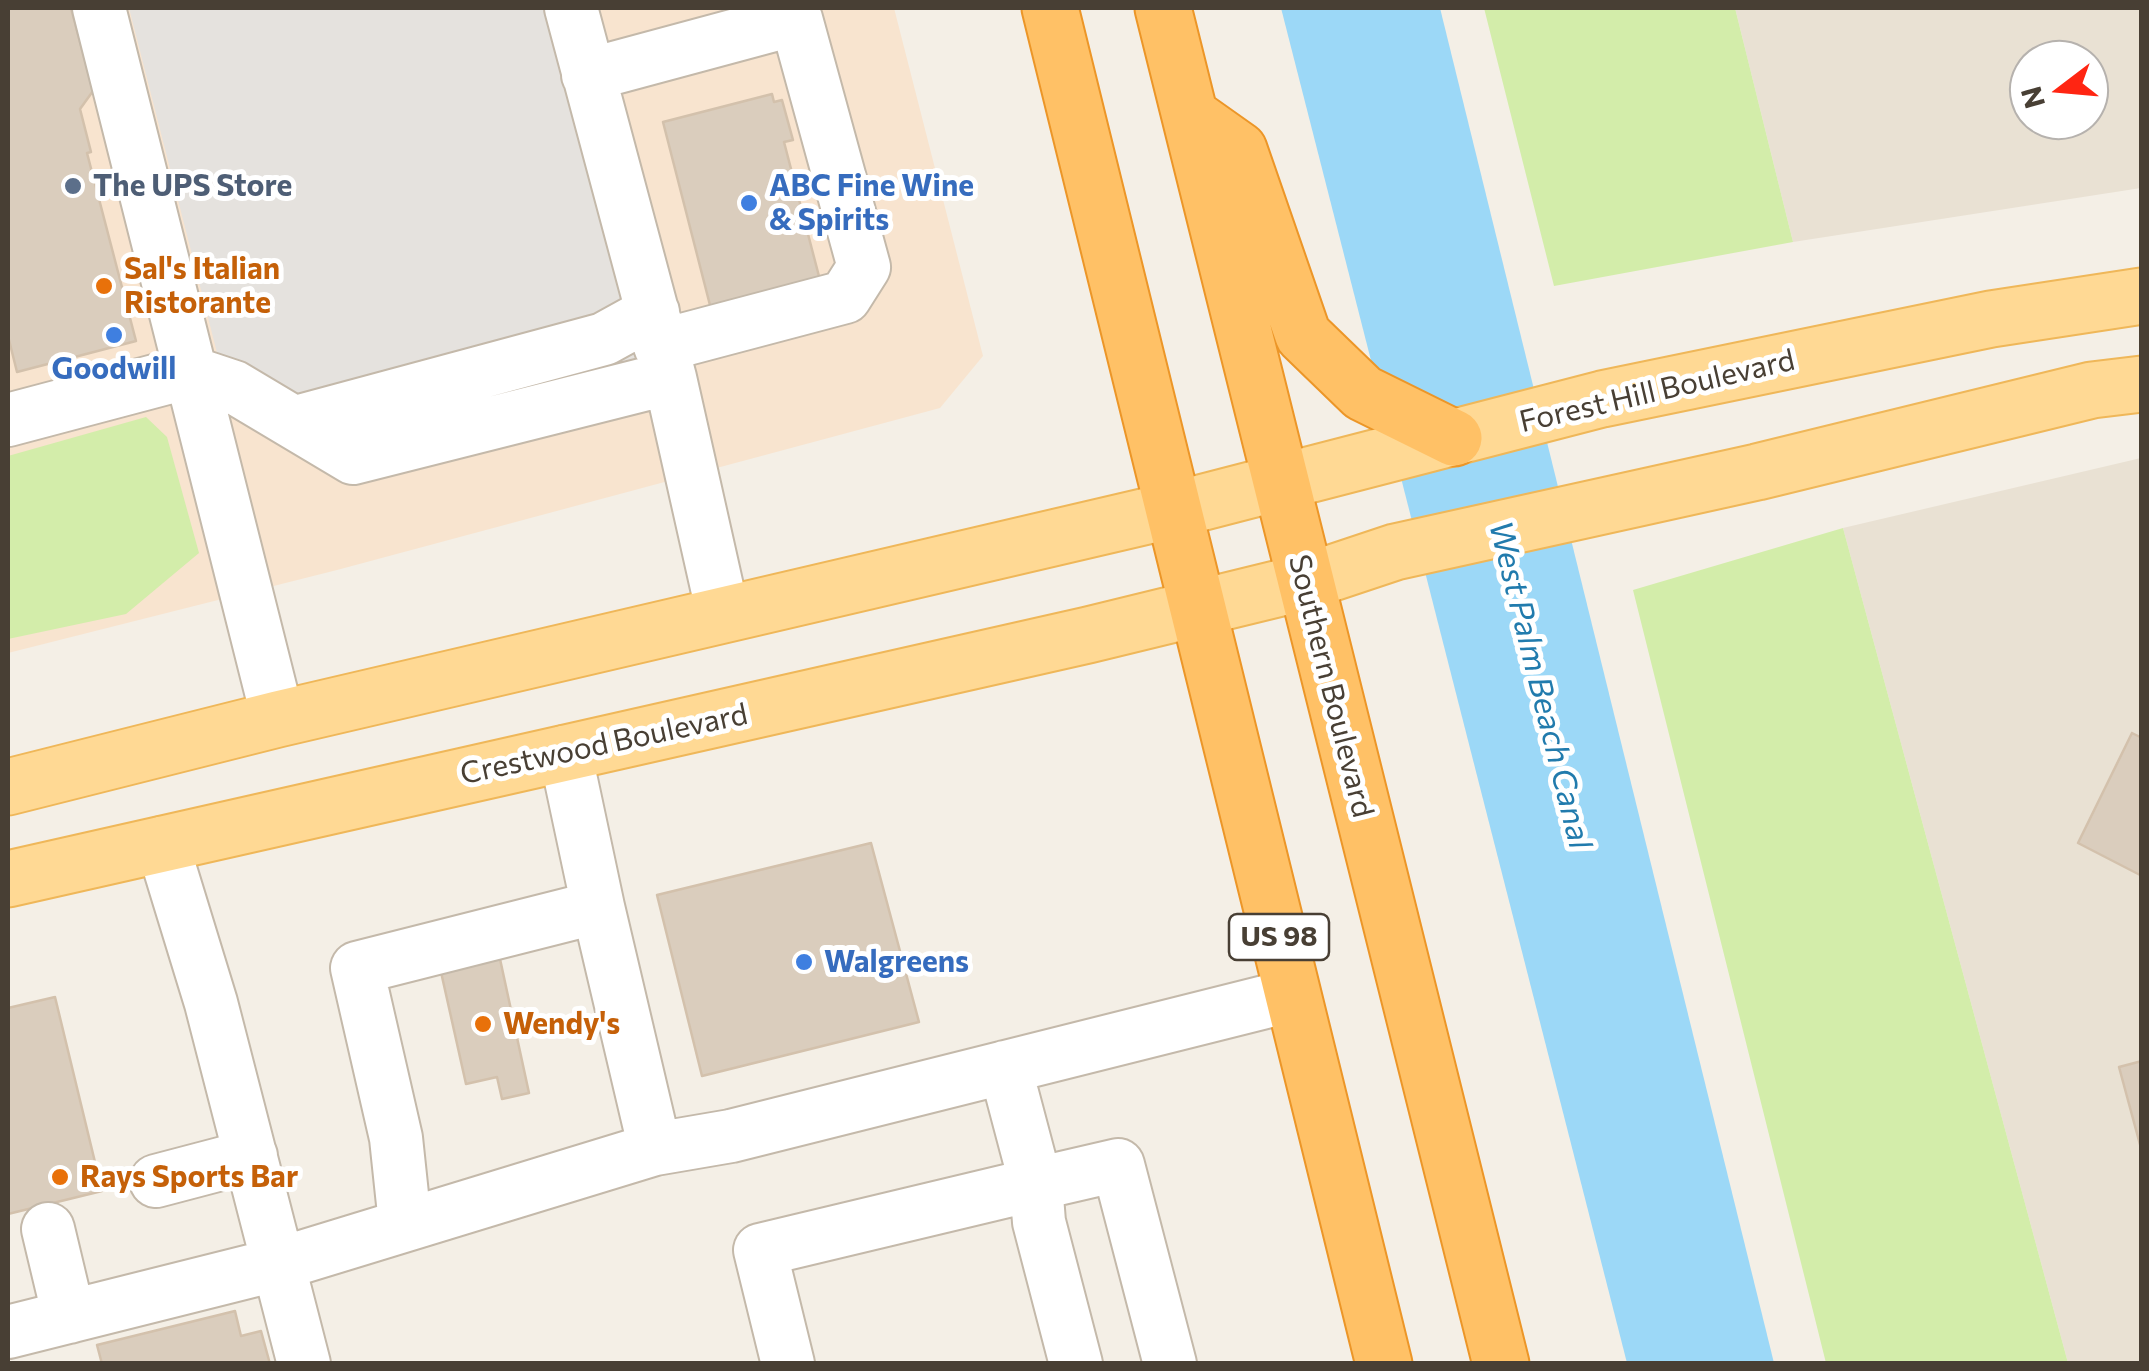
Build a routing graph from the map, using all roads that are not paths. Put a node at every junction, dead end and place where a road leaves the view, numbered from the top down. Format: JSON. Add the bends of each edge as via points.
{"nodes":[{"id":1,"x":99,"y":8,"type":"edge"},
{"id":2,"x":571,"y":8,"type":"edge"},
{"id":3,"x":1050,"y":8,"type":"edge"},
{"id":4,"x":1163,"y":8,"type":"edge"},
{"id":5,"x":794,"y":13,"type":"edge"},
{"id":6,"x":588,"y":75,"type":"junction"},
{"id":7,"x":1191,"y":116,"type":"junction"},
{"id":8,"x":2142,"y":296,"type":"edge"},
{"id":9,"x":661,"y":346,"type":"junction"},
{"id":10,"x":189,"y":372,"type":"junction"},
{"id":11,"x":2142,"y":384,"type":"edge"},
{"id":12,"x":8,"y":420,"type":"edge"},
{"id":13,"x":1454,"y":438,"type":"junction"},
{"id":14,"x":1280,"y":483,"type":"junction"},
{"id":15,"x":1177,"y":509,"type":"junction"},
{"id":16,"x":1305,"y":582,"type":"junction"},
{"id":17,"x":1201,"y":608,"type":"junction"},
{"id":18,"x":723,"y":614,"type":"junction"},
{"id":19,"x":278,"y":719,"type":"junction"},
{"id":20,"x":566,"y":752,"type":"junction"},
{"id":21,"x":8,"y":787,"type":"edge"},
{"id":22,"x":162,"y":843,"type":"junction"},
{"id":23,"x":8,"y":879,"type":"edge"},
{"id":24,"x":598,"y":906,"type":"junction"},
{"id":25,"x":1293,"y":995,"type":"junction"},
{"id":26,"x":1005,"y":1066,"type":"junction"},
{"id":27,"x":655,"y":1149,"type":"junction"},
{"id":28,"x":251,"y":1156,"type":"junction"},
{"id":29,"x":156,"y":1181,"type":"dead end"},
{"id":30,"x":1036,"y":1184,"type":"junction"},
{"id":31,"x":404,"y":1223,"type":"junction"},
{"id":32,"x":48,"y":1229,"type":"dead end"},
{"id":33,"x":279,"y":1264,"type":"junction"},
{"id":34,"x":69,"y":1317,"type":"junction"},
{"id":35,"x":8,"y":1332,"type":"edge"},
{"id":36,"x":304,"y":1364,"type":"edge"},
{"id":37,"x":788,"y":1364,"type":"edge"},
{"id":38,"x":1076,"y":1364,"type":"edge"},
{"id":39,"x":1170,"y":1364,"type":"edge"},
{"id":40,"x":1384,"y":1364,"type":"edge"},
{"id":41,"x":1501,"y":1364,"type":"edge"}],
"edges":[{"from":1,"to":10,"type":"lane"},
{"from":2,"to":6,"type":"lane"},
{"from":3,"to":15,"type":"highway","number":"US 98"},
{"from":4,"to":7,"type":"highway","name":"Southern Boulevard"},
{"from":5,"to":6,"type":"lane"},
{"from":5,"to":9,"type":"lane","via":[[864,267],[845,297]]},
{"from":6,"to":9,"type":"lane"},
{"from":7,"to":13,"type":"highway","via":[[1239,150],[1302,335],[1363,392]]},
{"from":7,"to":14,"type":"highway","name":"Southern Boulevard"},
{"from":8,"to":13,"type":"main road","name":"Forest Hill Boulevard","via":[[1991,319],[1602,399]]},
{"from":9,"to":10,"type":"lane","via":[[604,339],[296,422],[234,387]]},
{"from":9,"to":18,"type":"lane"},
{"from":10,"to":12,"type":"lane"},
{"from":10,"to":19,"type":"lane"},
{"from":11,"to":16,"type":"main road","via":[[2092,390],[1395,552]]},
{"from":13,"to":14,"type":"main road","name":"Forest Hill Boulevard"},
{"from":14,"to":15,"type":"main road","name":"Forest Hill Boulevard"},
{"from":14,"to":16,"type":"highway","name":"Southern Boulevard"},
{"from":15,"to":17,"type":"highway","number":"US 98"},
{"from":15,"to":18,"type":"main road"},
{"from":16,"to":17,"type":"main road"},
{"from":16,"to":41,"type":"highway","name":"Southern Boulevard"},
{"from":17,"to":20,"type":"main road","name":"Crestwood Boulevard"},
{"from":17,"to":25,"type":"highway","number":"US 98"},
{"from":18,"to":19,"type":"main road"},
{"from":19,"to":21,"type":"main road"},
{"from":20,"to":22,"type":"main road","name":"Crestwood Boulevard"},
{"from":20,"to":24,"type":"lane"},
{"from":22,"to":23,"type":"main road","name":"Crestwood Boulevard"},
{"from":22,"to":28,"type":"lane"},
{"from":24,"to":27,"type":"lane"},
{"from":24,"to":31,"type":"lane","via":[[358,968],[396,1138]]},
{"from":25,"to":26,"type":"lane"},
{"from":25,"to":40,"type":"highway","number":"US 98"},
{"from":26,"to":27,"type":"lane"},
{"from":26,"to":30,"type":"lane"},
{"from":27,"to":31,"type":"lane"},
{"from":28,"to":29,"type":"lane"},
{"from":28,"to":33,"type":"lane"},
{"from":30,"to":37,"type":"lane","via":[[760,1250]]},
{"from":30,"to":38,"type":"lane","via":[[1039,1222]]},
{"from":30,"to":39,"type":"lane","via":[[1118,1165]]},
{"from":31,"to":33,"type":"lane"},
{"from":32,"to":34,"type":"lane"},
{"from":33,"to":34,"type":"lane"},
{"from":33,"to":36,"type":"lane"},
{"from":34,"to":35,"type":"lane"}]}
